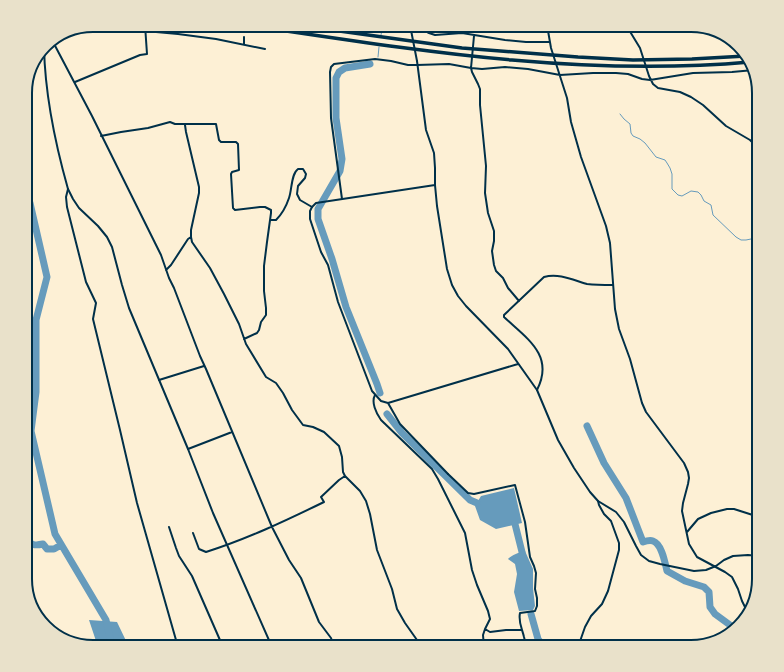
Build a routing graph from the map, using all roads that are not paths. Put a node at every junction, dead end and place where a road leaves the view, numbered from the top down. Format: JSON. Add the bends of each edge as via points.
{"nodes":[{"id":1,"x":145,"y":32,"type":"edge"},
{"id":2,"x":156,"y":32,"type":"edge"},
{"id":3,"x":295,"y":32,"type":"edge"},
{"id":4,"x":347,"y":32,"type":"edge"},
{"id":5,"x":412,"y":32,"type":"edge"},
{"id":6,"x":429,"y":32,"type":"edge"},
{"id":7,"x":548,"y":32,"type":"edge"},
{"id":8,"x":630,"y":32,"type":"edge"},
{"id":9,"x":474,"y":36,"type":"junction"},
{"id":10,"x":244,"y":37,"type":"dead end"},
{"id":11,"x":550,"y":42,"type":"junction"},
{"id":12,"x":244,"y":45,"type":"junction"},
{"id":13,"x":55,"y":46,"type":"edge"},
{"id":14,"x":265,"y":49,"type":"dead end"},
{"id":15,"x":739,"y":56,"type":"edge"},
{"id":16,"x":44,"y":57,"type":"edge"},
{"id":17,"x":744,"y":62,"type":"edge"},
{"id":18,"x":417,"y":65,"type":"junction"},
{"id":19,"x":471,"y":67,"type":"junction"},
{"id":20,"x":747,"y":71,"type":"edge"},
{"id":21,"x":559,"y":74,"type":"junction"},
{"id":22,"x":650,"y":80,"type":"junction"},
{"id":23,"x":75,"y":82,"type":"junction"},
{"id":24,"x":185,"y":125,"type":"junction"},
{"id":25,"x":101,"y":136,"type":"junction"},
{"id":26,"x":752,"y":142,"type":"edge"},
{"id":27,"x":435,"y":184,"type":"junction"},
{"id":28,"x":68,"y":190,"type":"junction"},
{"id":29,"x":342,"y":199,"type":"junction"},
{"id":30,"x":312,"y":207,"type":"junction"},
{"id":31,"x":271,"y":220,"type":"junction"},
{"id":32,"x":191,"y":237,"type":"junction"},
{"id":33,"x":166,"y":270,"type":"junction"},
{"id":34,"x":613,"y":285,"type":"junction"},
{"id":35,"x":519,"y":301,"type":"junction"},
{"id":36,"x":244,"y":339,"type":"junction"},
{"id":37,"x":518,"y":364,"type":"junction"},
{"id":38,"x":204,"y":366,"type":"junction"},
{"id":39,"x":159,"y":380,"type":"junction"},
{"id":40,"x":537,"y":390,"type":"junction"},
{"id":41,"x":375,"y":395,"type":"junction"},
{"id":42,"x":388,"y":403,"type":"junction"},
{"id":43,"x":232,"y":432,"type":"junction"},
{"id":44,"x":188,"y":449,"type":"junction"},
{"id":45,"x":345,"y":476,"type":"junction"},
{"id":46,"x":598,"y":501,"type":"junction"},
{"id":47,"x":752,"y":515,"type":"edge"},
{"id":48,"x":169,"y":527,"type":"dead end"},
{"id":49,"x":272,"y":527,"type":"junction"},
{"id":50,"x":687,"y":532,"type":"junction"},
{"id":51,"x":193,"y":533,"type":"dead end"},
{"id":52,"x":227,"y":545,"type":"junction"},
{"id":53,"x":752,"y":555,"type":"edge"},
{"id":54,"x":716,"y":566,"type":"junction"},
{"id":55,"x":745,"y":607,"type":"edge"},
{"id":56,"x":485,"y":629,"type":"junction"},
{"id":57,"x":521,"y":630,"type":"junction"},
{"id":58,"x":176,"y":640,"type":"edge"},
{"id":59,"x":220,"y":640,"type":"edge"},
{"id":60,"x":269,"y":640,"type":"edge"},
{"id":61,"x":332,"y":640,"type":"edge"},
{"id":62,"x":417,"y":640,"type":"edge"},
{"id":63,"x":483,"y":640,"type":"edge"},
{"id":64,"x":524,"y":640,"type":"edge"},
{"id":65,"x":581,"y":640,"type":"edge"}],
"edges":[{"from":1,"to":23,"type":"street","via":[[147,54]]},
{"from":2,"to":12,"type":"street"},
{"from":3,"to":17,"type":"highway","via":[[513,60],[634,66]]},
{"from":4,"to":15,"type":"highway","via":[[462,48],[578,57],[633,60]]},
{"from":5,"to":18,"type":"street"},
{"from":6,"to":9,"type":"street","via":[[435,35],[455,33]]},
{"from":7,"to":11,"type":"street"},
{"from":8,"to":22,"type":"street","via":[[640,48]]},
{"from":9,"to":11,"type":"street"},
{"from":9,"to":19,"type":"street"},
{"from":10,"to":12,"type":"street"},
{"from":11,"to":21,"type":"street"},
{"from":12,"to":14,"type":"street"},
{"from":13,"to":23,"type":"street"},
{"from":16,"to":28,"type":"street","via":[[50,112]]},
{"from":18,"to":19,"type":"street","via":[[449,64]]},
{"from":18,"to":27,"type":"street","via":[[426,130],[434,153]]},
{"from":18,"to":29,"type":"street","via":[[375,59],[334,64],[331,67],[331,118]]},
{"from":19,"to":21,"type":"street","via":[[505,67]]},
{"from":19,"to":35,"type":"street","via":[[480,89],[486,166],[485,193],[494,231],[494,265]]},
{"from":20,"to":22,"type":"street","via":[[693,73]]},
{"from":21,"to":22,"type":"street","via":[[616,73]]},
{"from":21,"to":34,"type":"street","via":[[581,157],[606,226]]},
{"from":22,"to":26,"type":"street","via":[[658,88],[691,97],[726,126]]},
{"from":23,"to":25,"type":"street"},
{"from":24,"to":25,"type":"street","via":[[170,122]]},
{"from":24,"to":31,"type":"street","via":[[216,124],[221,142],[238,144],[239,170],[231,174],[233,208],[235,210],[265,207],[270,210]]},
{"from":24,"to":32,"type":"street","via":[[199,187]]},
{"from":25,"to":33,"type":"street","via":[[161,255]]},
{"from":27,"to":29,"type":"street"},
{"from":27,"to":37,"type":"street","via":[[452,285],[466,306],[508,349]]},
{"from":28,"to":39,"type":"street","via":[[79,208],[98,226],[112,247],[130,308]]},
{"from":28,"to":58,"type":"street","via":[[67,207],[86,282],[96,303],[93,319],[137,503]]},
{"from":29,"to":30,"type":"street"},
{"from":30,"to":31,"type":"street","via":[[300,200],[298,186],[306,174],[303,169],[298,169],[281,216]]},
{"from":30,"to":41,"type":"street","via":[[310,219],[321,252]]},
{"from":31,"to":36,"type":"street","via":[[264,266],[266,315],[257,333]]},
{"from":32,"to":33,"type":"street"},
{"from":32,"to":36,"type":"street","via":[[224,294]]},
{"from":33,"to":38,"type":"street"},
{"from":34,"to":35,"type":"street","via":[[602,286],[567,278],[544,277]]},
{"from":34,"to":50,"type":"street","via":[[619,329],[646,412],[688,472],[682,511]]},
{"from":35,"to":40,"type":"street","via":[[504,317],[532,343],[542,360],[543,374]]},
{"from":36,"to":45,"type":"street","via":[[266,377],[276,383],[303,425],[324,432],[339,446]]},
{"from":37,"to":40,"type":"street"},
{"from":37,"to":42,"type":"street"},
{"from":38,"to":39,"type":"street"},
{"from":38,"to":43,"type":"street"},
{"from":39,"to":44,"type":"street"},
{"from":40,"to":46,"type":"street","via":[[558,440]]},
{"from":41,"to":42,"type":"street"},
{"from":41,"to":56,"type":"street","via":[[373,398],[376,414],[432,469],[465,533],[476,585],[490,619]]},
{"from":42,"to":57,"type":"street","via":[[400,424],[468,493],[515,485],[525,522],[530,557],[536,573],[537,606],[535,611],[520,613]]},
{"from":43,"to":44,"type":"street"},
{"from":43,"to":49,"type":"street"},
{"from":44,"to":52,"type":"street"},
{"from":45,"to":49,"type":"street","via":[[321,497],[324,502]]},
{"from":45,"to":62,"type":"street","via":[[366,501],[377,550],[397,609]]},
{"from":46,"to":54,"type":"street","via":[[616,512],[642,555],[649,561],[694,571]]},
{"from":46,"to":65,"type":"street","via":[[611,522],[619,550],[608,591],[602,604],[591,616]]},
{"from":47,"to":50,"type":"street","via":[[734,509],[711,513],[698,519]]},
{"from":48,"to":59,"type":"street","via":[[179,556],[192,576]]},
{"from":49,"to":52,"type":"street"},
{"from":49,"to":61,"type":"street","via":[[301,578],[319,622]]},
{"from":50,"to":54,"type":"street","via":[[689,544],[697,557]]},
{"from":51,"to":52,"type":"street","via":[[202,551]]},
{"from":52,"to":60,"type":"street"},
{"from":53,"to":54,"type":"street","via":[[733,556]]},
{"from":54,"to":55,"type":"street","via":[[732,577]]},
{"from":56,"to":57,"type":"street","via":[[490,632]]},
{"from":56,"to":63,"type":"street"},
{"from":57,"to":64,"type":"street"}]}
